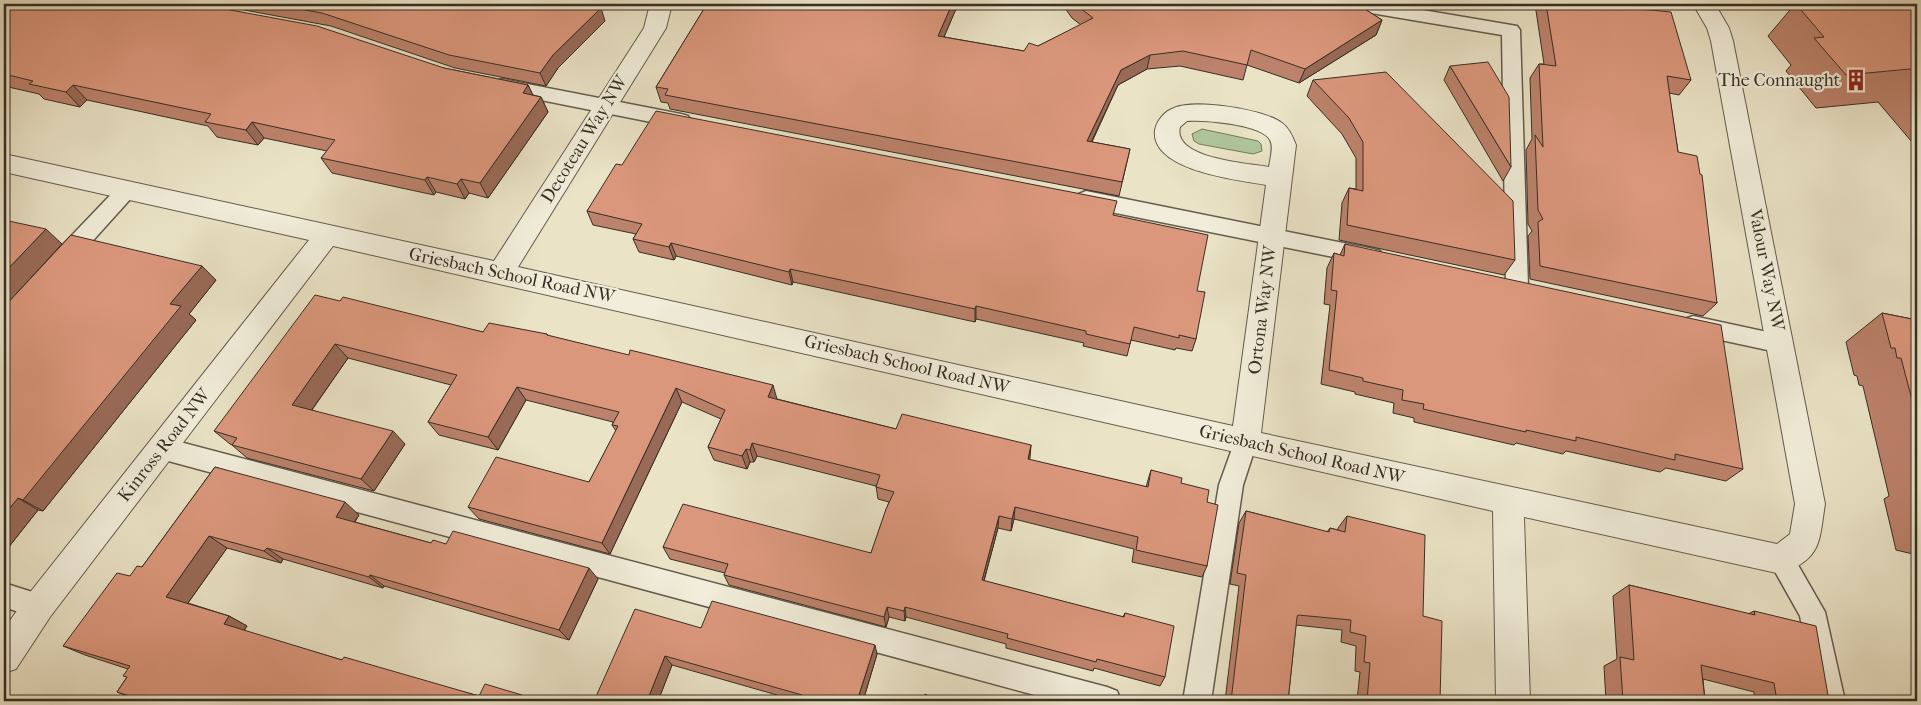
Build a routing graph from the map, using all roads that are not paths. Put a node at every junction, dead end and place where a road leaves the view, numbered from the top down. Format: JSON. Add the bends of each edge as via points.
{"nodes":[{"id":1,"x":172,"y":4,"type":"edge"},
{"id":2,"x":661,"y":4,"type":"edge"},
{"id":3,"x":1353,"y":4,"type":"edge"},
{"id":4,"x":1704,"y":4,"type":"edge"},
{"id":5,"x":237,"y":16,"type":"edge"},
{"id":6,"x":481,"y":81,"type":"edge"},
{"id":7,"x":604,"y":106,"type":"junction"},
{"id":8,"x":696,"y":124,"type":"edge"},
{"id":9,"x":4,"y":163,"type":"edge"},
{"id":10,"x":1279,"y":178,"type":"dead end"},
{"id":11,"x":127,"y":190,"type":"junction"},
{"id":12,"x":1064,"y":195,"type":"edge"},
{"id":13,"x":327,"y":235,"type":"junction"},
{"id":14,"x":1271,"y":235,"type":"junction"},
{"id":15,"x":1392,"y":260,"type":"edge"},
{"id":16,"x":501,"y":272,"type":"junction"},
{"id":17,"x":49,"y":274,"type":"edge"},
{"id":18,"x":1517,"y":287,"type":"edge"},
{"id":19,"x":1677,"y":322,"type":"edge"},
{"id":20,"x":1781,"y":344,"type":"junction"},
{"id":21,"x":1245,"y":442,"type":"junction"},
{"id":22,"x":161,"y":448,"type":"junction"},
{"id":23,"x":1508,"y":502,"type":"junction"},
{"id":24,"x":1793,"y":550,"type":"junction"},
{"id":25,"x":4,"y":595,"type":"edge"},
{"id":26,"x":39,"y":606,"type":"junction"},
{"id":27,"x":4,"y":657,"type":"edge"},
{"id":28,"x":1107,"y":701,"type":"edge"},
{"id":29,"x":1197,"y":701,"type":"edge"},
{"id":30,"x":1513,"y":701,"type":"edge"},
{"id":31,"x":1831,"y":701,"type":"edge"}],
"edges":[{"from":1,"to":5,"type":"lane"},
{"from":2,"to":7,"type":"street","name":"Decoteau Way NW","via":[[655,28]]},
{"from":3,"to":18,"type":"lane","via":[[1511,30]]},
{"from":4,"to":20,"type":"street","name":"Valour Way NW","via":[[1722,41]]},
{"from":6,"to":7,"type":"lane"},
{"from":7,"to":8,"type":"lane"},
{"from":7,"to":16,"type":"street","name":"Decoteau Way NW"},
{"from":9,"to":11,"type":"street","name":"Griesbach School Road NW"},
{"from":10,"to":14,"type":"street","name":"Ortona Way NW"},
{"from":11,"to":13,"type":"street","name":"Griesbach School Road NW"},
{"from":11,"to":17,"type":"lane"},
{"from":12,"to":14,"type":"lane"},
{"from":13,"to":16,"type":"street","name":"Griesbach School Road NW"},
{"from":13,"to":22,"type":"street","name":"Kinross Road NW"},
{"from":14,"to":15,"type":"lane"},
{"from":14,"to":21,"type":"street","name":"Ortona Way NW"},
{"from":16,"to":21,"type":"street","name":"Griesbach School Road NW"},
{"from":19,"to":20,"type":"lane"},
{"from":20,"to":24,"type":"street","name":"Valour Way NW","via":[[1810,504]]},
{"from":21,"to":23,"type":"street","name":"Griesbach School Road NW"},
{"from":21,"to":29,"type":"lane","via":[[1232,485]]},
{"from":22,"to":26,"type":"street","name":"Kinross Road NW"},
{"from":22,"to":28,"type":"lane"},
{"from":23,"to":24,"type":"street","name":"Griesbach School Road NW"},
{"from":23,"to":30,"type":"street"},
{"from":24,"to":31,"type":"lane","via":[[1812,612]]},
{"from":25,"to":26,"type":"lane"},
{"from":26,"to":27,"type":"street","name":"Kinross Road NW"}]}
